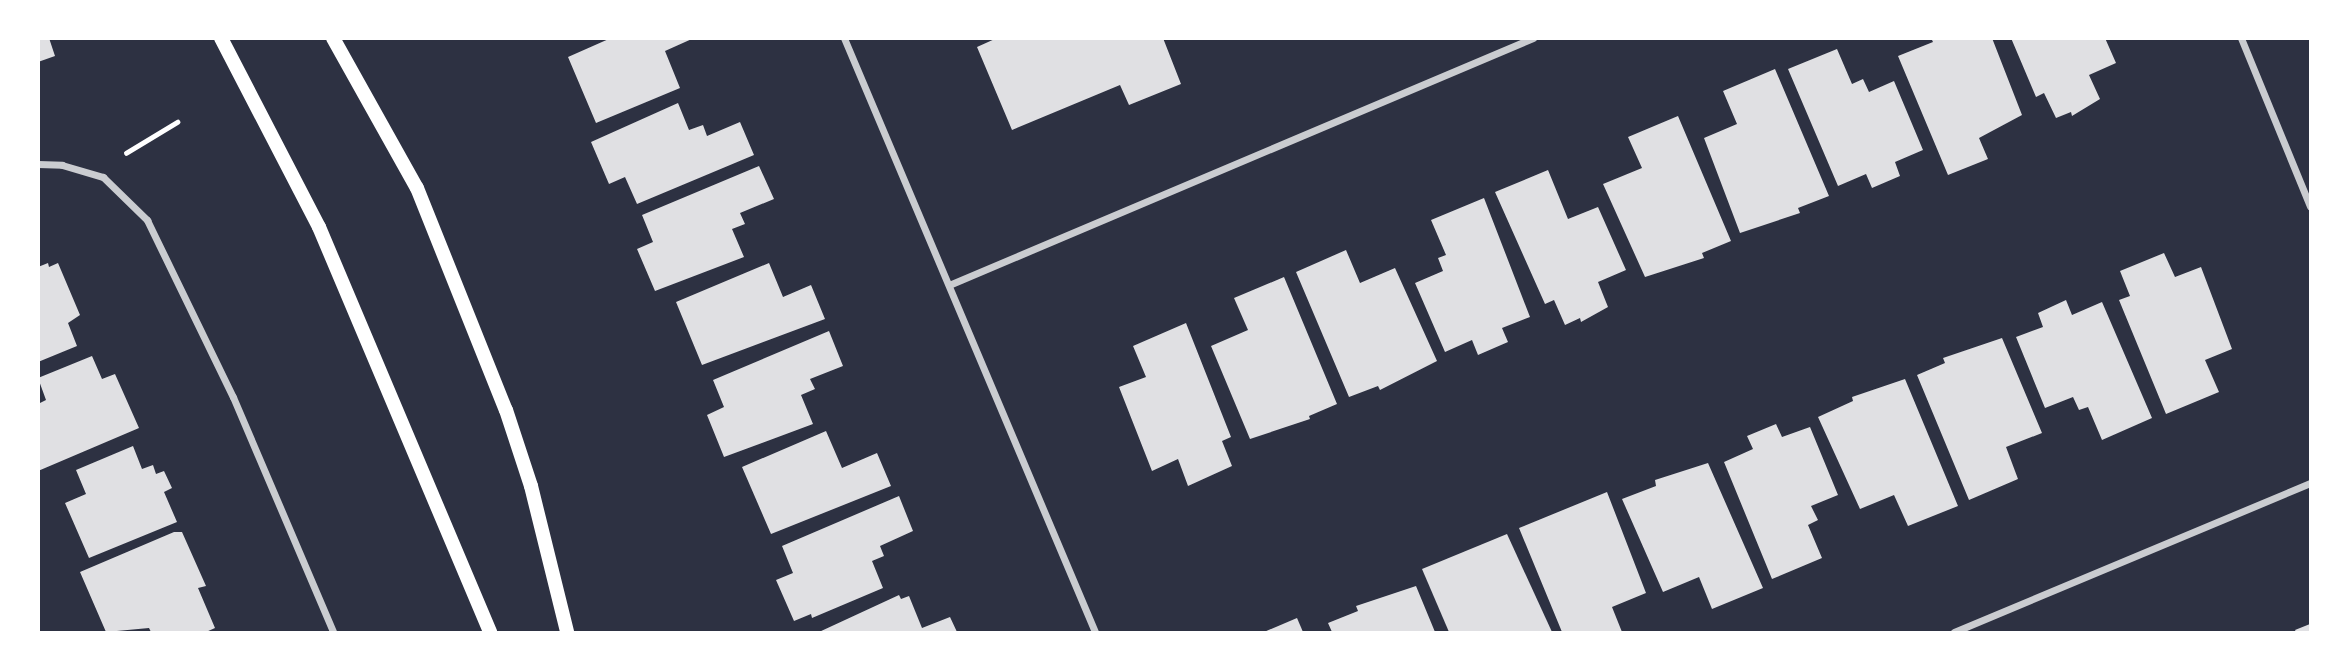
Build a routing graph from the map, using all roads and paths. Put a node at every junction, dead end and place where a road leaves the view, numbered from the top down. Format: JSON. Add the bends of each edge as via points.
{"nodes":[{"id":1,"x":221,"y":38,"type":"edge"},
{"id":2,"x":333,"y":38,"type":"edge"},
{"id":3,"x":844,"y":38,"type":"edge"},
{"id":4,"x":1533,"y":38,"type":"edge"},
{"id":5,"x":2241,"y":38,"type":"edge"},
{"id":6,"x":177,"y":122,"type":"dead end"},
{"id":7,"x":38,"y":164,"type":"edge"},
{"id":8,"x":103,"y":177,"type":"junction"},
{"id":9,"x":2311,"y":206,"type":"edge"},
{"id":10,"x":949,"y":285,"type":"junction"},
{"id":11,"x":2311,"y":483,"type":"edge"},
{"id":12,"x":333,"y":632,"type":"edge"},
{"id":13,"x":490,"y":632,"type":"edge"},
{"id":14,"x":567,"y":632,"type":"edge"},
{"id":15,"x":1095,"y":632,"type":"edge"},
{"id":16,"x":1954,"y":632,"type":"edge"}],
"edges":[{"from":1,"to":13,"type":"main road","via":[[319,227]]},
{"from":2,"to":14,"type":"main road","via":[[417,188],[506,410],[531,486]]},
{"from":3,"to":10,"type":"street"},
{"from":4,"to":10,"type":"street"},
{"from":5,"to":9,"type":"street"},
{"from":6,"to":8,"type":"path","via":[[131,148]]},
{"from":7,"to":8,"type":"street","via":[[62,165]]},
{"from":8,"to":12,"type":"street","via":[[148,220],[233,397]]},
{"from":10,"to":15,"type":"street"},
{"from":11,"to":16,"type":"street"}]}
